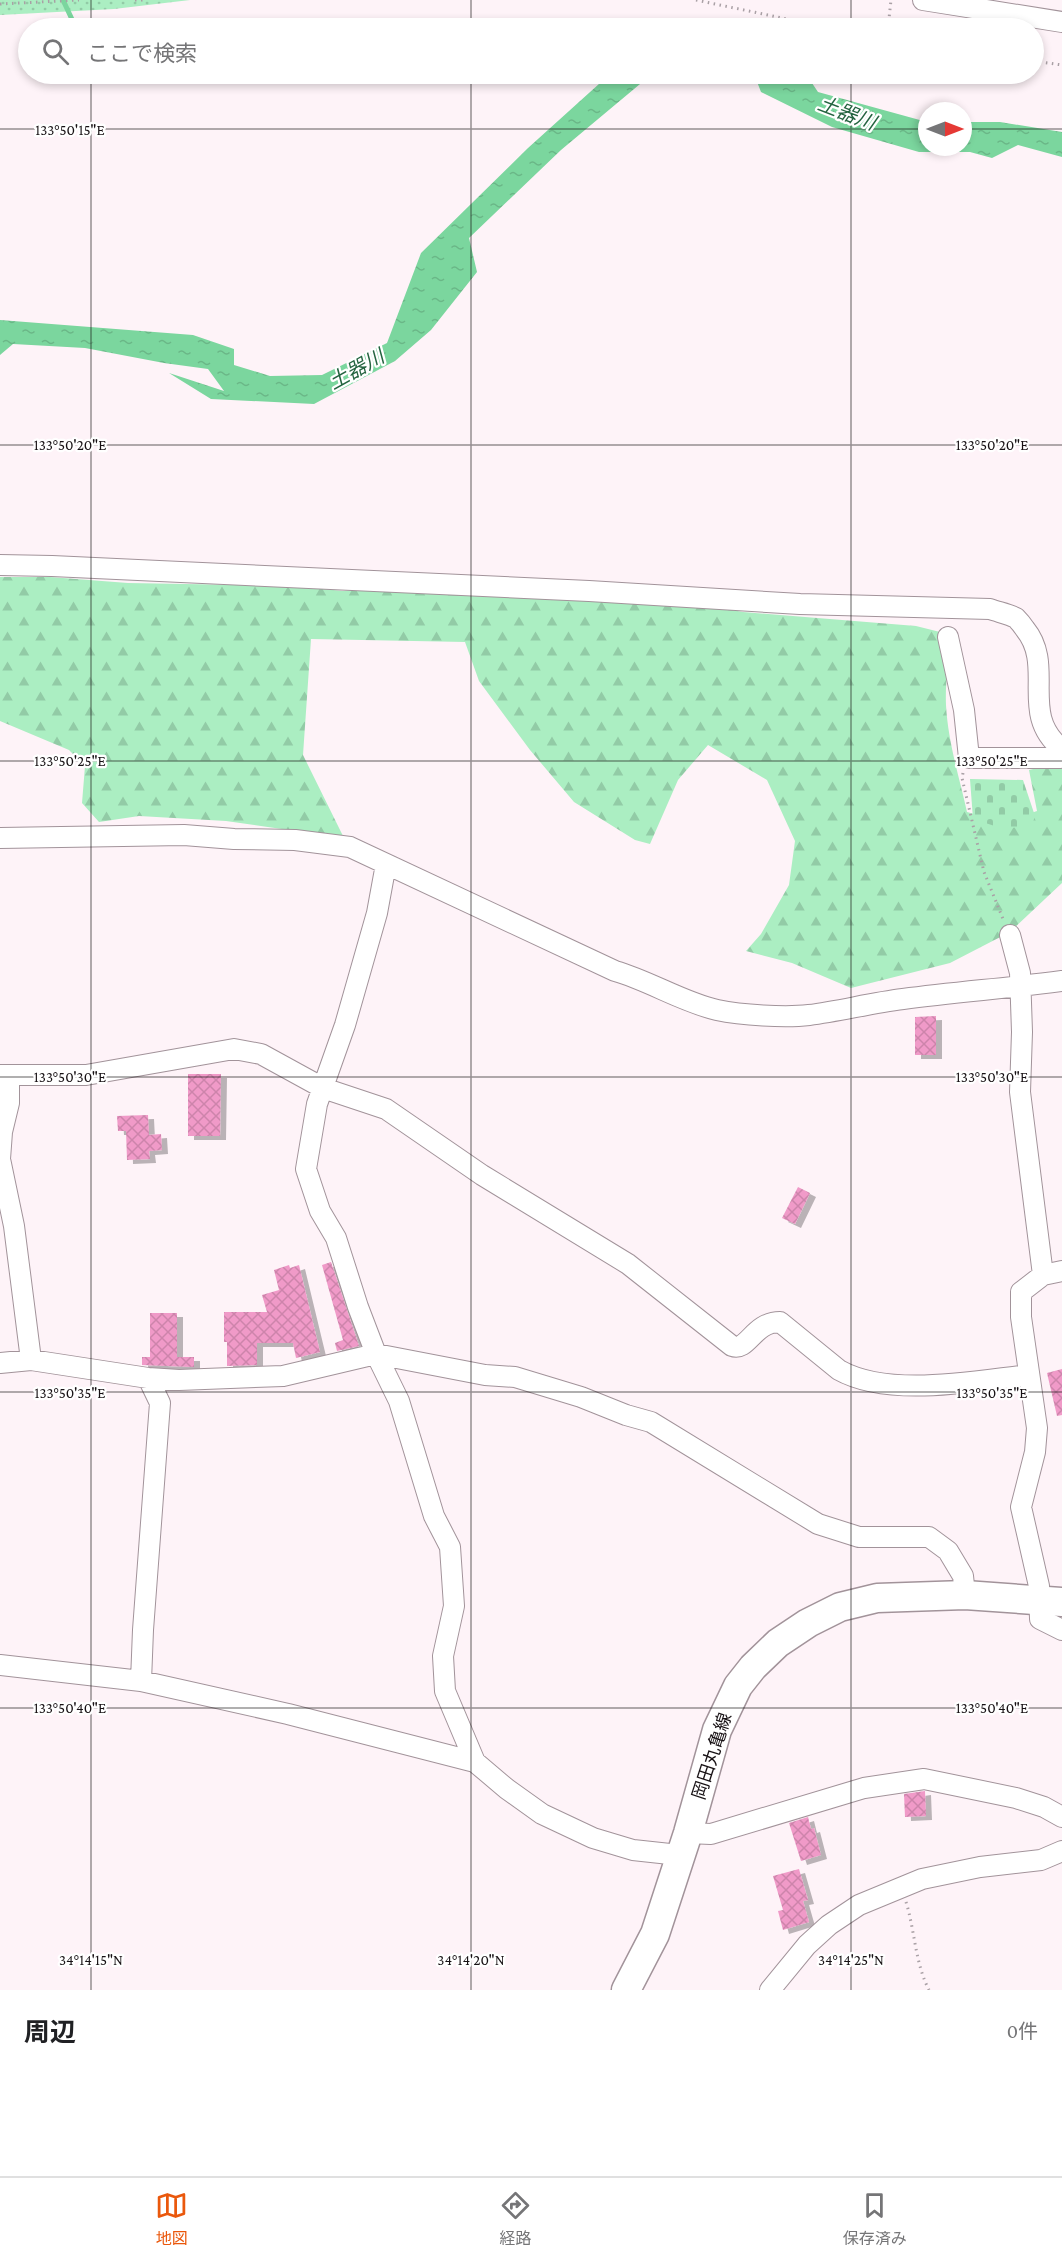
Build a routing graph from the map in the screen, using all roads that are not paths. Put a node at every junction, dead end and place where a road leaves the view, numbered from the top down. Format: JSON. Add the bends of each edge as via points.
{"nodes":[{"id":1,"x":923,"y":0,"type":"edge"},
{"id":2,"x":1037,"y":18,"type":"edge"},
{"id":3,"x":1044,"y":19,"type":"edge"},
{"id":4,"x":1062,"y":22,"type":"edge"},
{"id":5,"x":0,"y":565,"type":"edge"},
{"id":6,"x":948,"y":637,"type":"dead end"},
{"id":7,"x":1062,"y":749,"type":"edge"},
{"id":8,"x":1062,"y":756,"type":"edge"},
{"id":9,"x":0,"y":838,"type":"edge"},
{"id":10,"x":386,"y":864,"type":"junction"},
{"id":11,"x":1010,"y":935,"type":"road end"},
{"id":12,"x":1062,"y":981,"type":"edge"},
{"id":13,"x":1019,"y":987,"type":"junction"},
{"id":14,"x":4,"y":1075,"type":"edge"},
{"id":15,"x":323,"y":1088,"type":"junction"},
{"id":16,"x":1052,"y":1273,"type":"edge"},
{"id":17,"x":376,"y":1354,"type":"junction"},
{"id":18,"x":31,"y":1360,"type":"junction"},
{"id":19,"x":0,"y":1363,"type":"edge"},
{"id":20,"x":1029,"y":1375,"type":"junction"},
{"id":21,"x":148,"y":1377,"type":"junction"},
{"id":22,"x":965,"y":1595,"type":"junction"},
{"id":23,"x":1051,"y":1601,"type":"edge"},
{"id":24,"x":1062,"y":1630,"type":"edge"},
{"id":25,"x":0,"y":1665,"type":"edge"},
{"id":26,"x":141,"y":1681,"type":"junction"},
{"id":27,"x":474,"y":1762,"type":"junction"},
{"id":28,"x":1062,"y":1816,"type":"edge"},
{"id":29,"x":683,"y":1844,"type":"junction"},
{"id":30,"x":1062,"y":1851,"type":"edge"},
{"id":31,"x":626,"y":1990,"type":"edge"},
{"id":32,"x":770,"y":1990,"type":"edge"}],
"edges":[{"from":1,"to":2,"type":"street"},
{"from":3,"to":4,"type":"street"},
{"from":5,"to":7,"type":"street","via":[[577,590],[800,604],[990,609],[1017,619],[1030,635],[1038,657],[1038,710],[1042,725]]},
{"from":6,"to":8,"type":"street","via":[[964,710],[969,758]]},
{"from":9,"to":10,"type":"street","via":[[184,836],[295,840],[350,847]]},
{"from":10,"to":13,"type":"street","via":[[615,971],[717,1010],[806,1016],[970,990]]},
{"from":10,"to":15,"type":"street","via":[[377,913]]},
{"from":11,"to":13,"type":"street","via":[[1020,973]]},
{"from":12,"to":13,"type":"street"},
{"from":13,"to":16,"type":"street","via":[[1020,1092]]},
{"from":14,"to":15,"type":"street","via":[[86,1075],[234,1049],[261,1054]]},
{"from":14,"to":18,"type":"street","via":[[9,1103],[0,1160],[14,1226]]},
{"from":15,"to":17,"type":"street","via":[[306,1168],[320,1211],[336,1238]]},
{"from":15,"to":20,"type":"street","via":[[386,1109],[482,1175],[628,1264],[732,1346],[743,1346],[769,1323],[780,1323],[839,1370],[872,1381],[917,1386]]},
{"from":16,"to":20,"type":"street","via":[[1021,1292]]},
{"from":17,"to":21,"type":"street","via":[[283,1376],[179,1380]]},
{"from":17,"to":22,"type":"street","via":[[515,1377],[651,1422],[818,1524],[859,1537],[929,1537],[948,1551],[963,1576]]},
{"from":17,"to":27,"type":"street","via":[[399,1401],[434,1516],[450,1547],[454,1606],[443,1656],[445,1691]]},
{"from":18,"to":19,"type":"street"},
{"from":18,"to":21,"type":"street"},
{"from":20,"to":23,"type":"street","via":[[1037,1428],[1022,1507],[1039,1586]]},
{"from":21,"to":26,"type":"street","via":[[160,1403]]},
{"from":22,"to":23,"type":"main road","name":"岡田丸亀線"},
{"from":22,"to":29,"type":"main road","name":"岡田丸亀線","via":[[877,1598],[840,1607],[778,1643],[738,1686],[721,1721]]},
{"from":23,"to":24,"type":"street","via":[[1040,1619]]},
{"from":25,"to":26,"type":"street"},
{"from":26,"to":27,"type":"street"},
{"from":27,"to":29,"type":"street","via":[[542,1814],[593,1838],[633,1850]]},
{"from":28,"to":29,"type":"street","via":[[1016,1798],[924,1779],[864,1788]]},
{"from":29,"to":31,"type":"main road","name":"岡田丸亀線","via":[[655,1934]]},
{"from":30,"to":32,"type":"street","via":[[1041,1860],[922,1879],[860,1905],[807,1945]]}]}
